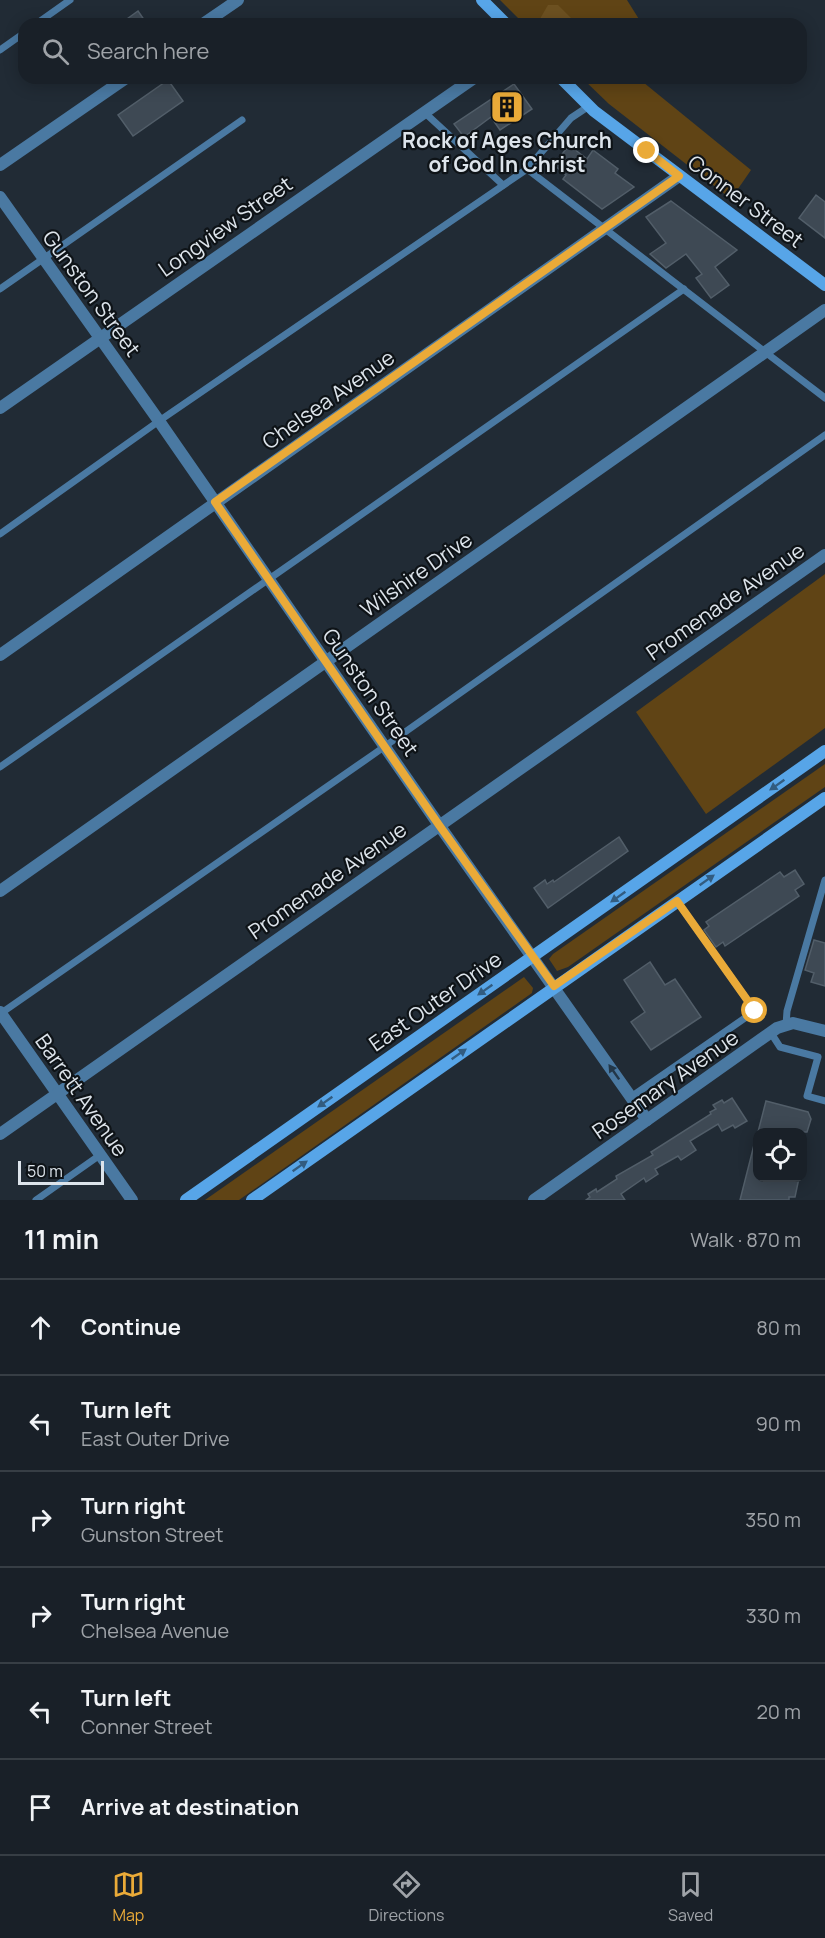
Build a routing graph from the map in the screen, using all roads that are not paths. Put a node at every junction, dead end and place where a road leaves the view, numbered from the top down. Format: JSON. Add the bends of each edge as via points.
{"nodes":[{"id":1,"x":70,"y":0,"type":"edge"},
{"id":2,"x":238,"y":0,"type":"edge"},
{"id":3,"x":482,"y":0,"type":"edge"},
{"id":4,"x":44,"y":18,"type":"edge"},
{"id":5,"x":212,"y":18,"type":"edge"},
{"id":6,"x":500,"y":18,"type":"edge"},
{"id":7,"x":18,"y":37,"type":"edge"},
{"id":8,"x":0,"y":50,"type":"edge"},
{"id":9,"x":117,"y":84,"type":"edge"},
{"id":10,"x":465,"y":84,"type":"edge"},
{"id":11,"x":567,"y":84,"type":"edge"},
{"id":12,"x":589,"y":106,"type":"junction"},
{"id":13,"x":424,"y":112,"type":"junction"},
{"id":14,"x":242,"y":120,"type":"dead end"},
{"id":15,"x":0,"y":165,"type":"edge"},
{"id":16,"x":527,"y":169,"type":"junction"},
{"id":17,"x":679,"y":176,"type":"junction"},
{"id":18,"x":503,"y":185,"type":"junction"},
{"id":19,"x":0,"y":197,"type":"edge"},
{"id":20,"x":604,"y":228,"type":"junction"},
{"id":21,"x":43,"y":259,"type":"junction"},
{"id":22,"x":825,"y":285,"type":"edge"},
{"id":23,"x":0,"y":289,"type":"edge"},
{"id":24,"x":684,"y":289,"type":"junction"},
{"id":25,"x":825,"y":310,"type":"edge"},
{"id":26,"x":100,"y":338,"type":"junction"},
{"id":27,"x":765,"y":352,"type":"junction"},
{"id":28,"x":825,"y":398,"type":"edge"},
{"id":29,"x":0,"y":408,"type":"edge"},
{"id":30,"x":159,"y":422,"type":"junction"},
{"id":31,"x":825,"y":435,"type":"edge"},
{"id":32,"x":215,"y":502,"type":"junction"},
{"id":33,"x":0,"y":534,"type":"edge"},
{"id":34,"x":825,"y":555,"type":"edge"},
{"id":35,"x":268,"y":579,"type":"junction"},
{"id":36,"x":0,"y":655,"type":"edge"},
{"id":37,"x":327,"y":661,"type":"junction"},
{"id":38,"x":385,"y":746,"type":"junction"},
{"id":39,"x":825,"y":751,"type":"edge"},
{"id":40,"x":0,"y":767,"type":"edge"},
{"id":41,"x":825,"y":798,"type":"edge"},
{"id":42,"x":439,"y":825,"type":"junction"},
{"id":43,"x":825,"y":880,"type":"edge"},
{"id":44,"x":0,"y":891,"type":"edge"},
{"id":45,"x":677,"y":901,"type":"junction"},
{"id":46,"x":533,"y":956,"type":"junction"},
{"id":47,"x":554,"y":986,"type":"junction"},
{"id":48,"x":0,"y":1013,"type":"edge"},
{"id":49,"x":786,"y":1024,"type":"junction"},
{"id":50,"x":825,"y":1030,"type":"edge"},
{"id":51,"x":771,"y":1033,"type":"junction"},
{"id":52,"x":57,"y":1094,"type":"junction"},
{"id":53,"x":631,"y":1097,"type":"junction"},
{"id":54,"x":825,"y":1101,"type":"edge"},
{"id":55,"x":647,"y":1120,"type":"junction"},
{"id":56,"x":0,"y":1134,"type":"edge"},
{"id":57,"x":100,"y":1155,"type":"junction"},
{"id":58,"x":36,"y":1200,"type":"edge"},
{"id":59,"x":132,"y":1200,"type":"edge"},
{"id":60,"x":186,"y":1200,"type":"edge"},
{"id":61,"x":252,"y":1200,"type":"edge"},
{"id":62,"x":534,"y":1200,"type":"edge"}],
"edges":[{"from":1,"to":4,"type":"lane"},
{"from":2,"to":5,"type":"street"},
{"from":3,"to":6,"type":"street"},
{"from":7,"to":8,"type":"lane"},
{"from":9,"to":15,"type":"street"},
{"from":10,"to":13,"type":"street","name":"Longview Street"},
{"from":11,"to":12,"type":"street","name":"Conner Street"},
{"from":12,"to":16,"type":"lane","via":[[571,118]]},
{"from":12,"to":17,"type":"street","name":"Conner Street"},
{"from":13,"to":18,"type":"lane"},
{"from":13,"to":26,"type":"street","name":"Longview Street"},
{"from":14,"to":21,"type":"lane"},
{"from":16,"to":18,"type":"lane"},
{"from":16,"to":20,"type":"lane"},
{"from":17,"to":20,"type":"street","name":"Chelsea Avenue"},
{"from":17,"to":22,"type":"street","name":"Conner Street"},
{"from":18,"to":30,"type":"lane"},
{"from":19,"to":21,"type":"street","name":"Gunston Street"},
{"from":20,"to":24,"type":"lane"},
{"from":20,"to":32,"type":"street","name":"Chelsea Avenue"},
{"from":21,"to":23,"type":"lane"},
{"from":21,"to":26,"type":"street","name":"Gunston Street"},
{"from":24,"to":27,"type":"lane"},
{"from":24,"to":35,"type":"lane"},
{"from":25,"to":27,"type":"street","name":"Wilshire Drive"},
{"from":26,"to":29,"type":"street","name":"Longview Street"},
{"from":26,"to":30,"type":"street","name":"Gunston Street"},
{"from":27,"to":28,"type":"lane"},
{"from":27,"to":37,"type":"street","name":"Wilshire Drive"},
{"from":30,"to":32,"type":"street","name":"Gunston Street"},
{"from":30,"to":33,"type":"lane"},
{"from":31,"to":38,"type":"lane"},
{"from":32,"to":35,"type":"street","name":"Gunston Street"},
{"from":32,"to":36,"type":"street","name":"Chelsea Avenue"},
{"from":34,"to":42,"type":"street","name":"Promenade Avenue"},
{"from":35,"to":37,"type":"street","name":"Gunston Street"},
{"from":35,"to":40,"type":"lane"},
{"from":37,"to":38,"type":"street","name":"Gunston Street"},
{"from":37,"to":44,"type":"street","name":"Wilshire Drive"},
{"from":38,"to":42,"type":"street","name":"Gunston Street"},
{"from":38,"to":48,"type":"lane"},
{"from":39,"to":46,"type":"street","name":"East Outer Drive","one_way":true},
{"from":45,"to":41,"type":"street","one_way":true},
{"from":42,"to":46,"type":"street","name":"Gunston Street"},
{"from":42,"to":52,"type":"street","name":"Promenade Avenue"},
{"from":43,"to":49,"type":"lane"},
{"from":45,"to":47,"type":"street"},
{"from":45,"to":53,"type":"lane","via":[[755,1011]]},
{"from":46,"to":47,"type":"street","name":"Gunston Street"},
{"from":46,"to":60,"type":"street","name":"East Outer Drive","one_way":true},
{"from":53,"to":47,"type":"street","name":"Gunston Street","one_way":true},
{"from":61,"to":47,"type":"street","one_way":true},
{"from":48,"to":52,"type":"street","name":"Barrett Avenue"},
{"from":49,"to":50,"type":"street","via":[[801,1023]]},
{"from":49,"to":51,"type":"street","name":"Rosemary Avenue"},
{"from":51,"to":54,"type":"lane","via":[[780,1047],[818,1057],[807,1096]]},
{"from":51,"to":55,"type":"street","name":"Rosemary Avenue"},
{"from":52,"to":56,"type":"street","name":"Promenade Avenue"},
{"from":52,"to":57,"type":"street","name":"Barrett Avenue"},
{"from":53,"to":55,"type":"street","name":"Gunston Street"},
{"from":55,"to":62,"type":"street","name":"Rosemary Avenue"},
{"from":57,"to":58,"type":"lane"},
{"from":57,"to":59,"type":"street","name":"Barrett Avenue"}]}
